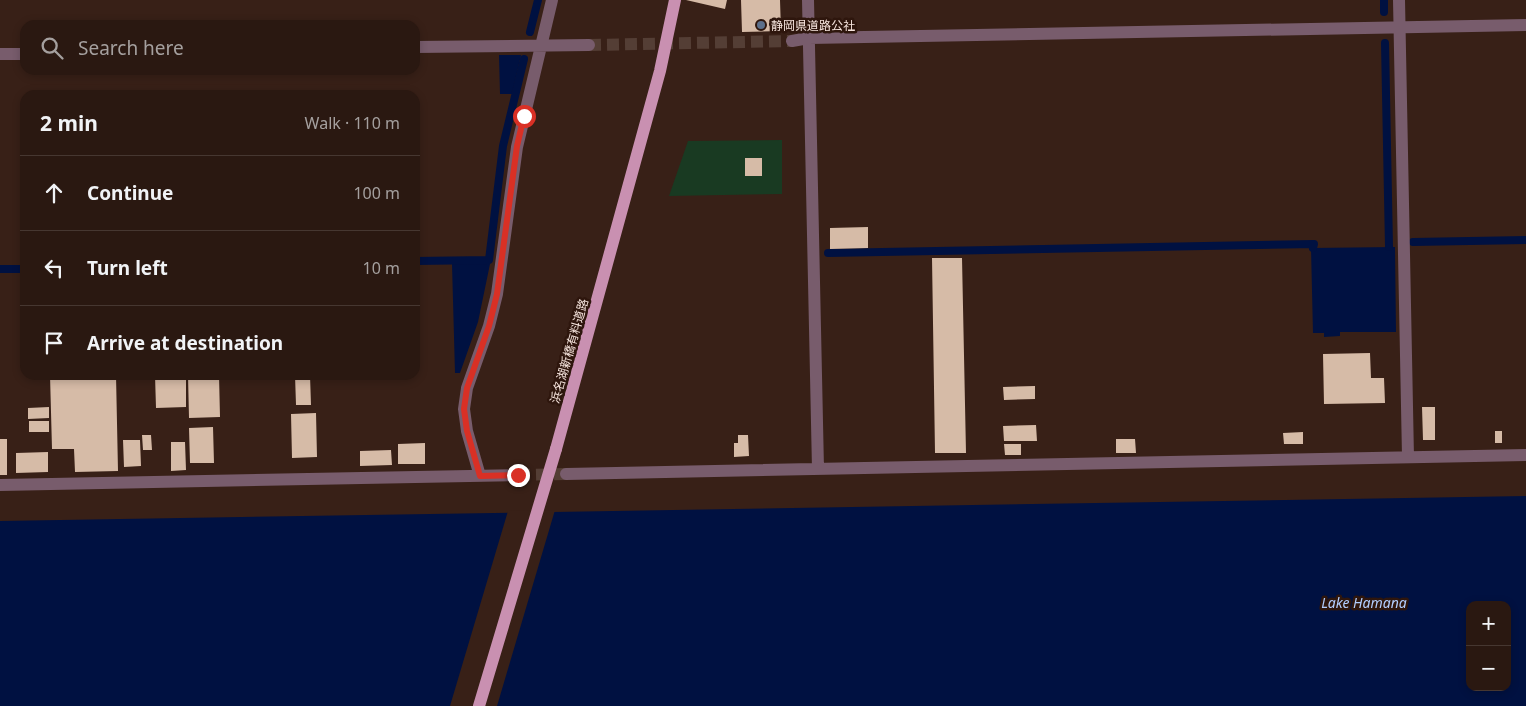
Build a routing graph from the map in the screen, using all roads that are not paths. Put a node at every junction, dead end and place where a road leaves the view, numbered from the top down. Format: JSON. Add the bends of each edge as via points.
{"nodes":[{"id":1,"x":552,"y":0,"type":"edge"},
{"id":2,"x":675,"y":0,"type":"edge"},
{"id":3,"x":808,"y":0,"type":"edge"},
{"id":4,"x":1399,"y":0,"type":"edge"},
{"id":5,"x":1526,"y":25,"type":"edge"},
{"id":6,"x":1399,"y":27,"type":"junction"},
{"id":7,"x":809,"y":38,"type":"junction"},
{"id":8,"x":792,"y":41,"type":"tunnel mouth"},
{"id":9,"x":540,"y":45,"type":"junction"},
{"id":10,"x":589,"y":45,"type":"tunnel mouth"},
{"id":11,"x":420,"y":48,"type":"edge"},
{"id":12,"x":0,"y":54,"type":"edge"},
{"id":13,"x":20,"y":54,"type":"edge"},
{"id":14,"x":1526,"y":455,"type":"edge"},
{"id":15,"x":1408,"y":458,"type":"junction"},
{"id":16,"x":818,"y":469,"type":"junction"},
{"id":17,"x":566,"y":474,"type":"tunnel mouth"},
{"id":18,"x":518,"y":475,"type":"tunnel mouth"},
{"id":19,"x":480,"y":476,"type":"junction"},
{"id":20,"x":0,"y":485,"type":"edge"},
{"id":21,"x":479,"y":706,"type":"edge"}],
"edges":[{"from":1,"to":9,"type":"street"},
{"from":2,"to":21,"type":"main road","name":"浜名湖新橋有料道路","bridge":true,"via":[[660,71],[556,449]]},
{"from":3,"to":7,"type":"street"},
{"from":4,"to":6,"type":"street"},
{"from":5,"to":6,"type":"street"},
{"from":6,"to":7,"type":"street"},
{"from":6,"to":15,"type":"street"},
{"from":7,"to":8,"type":"street"},
{"from":7,"to":16,"type":"street"},
{"from":9,"to":10,"type":"street"},
{"from":9,"to":11,"type":"street"},
{"from":9,"to":19,"type":"street","via":[[517,146],[497,294],[467,388],[464,409]]},
{"from":12,"to":13,"type":"street"},
{"from":14,"to":15,"type":"street"},
{"from":15,"to":16,"type":"street"},
{"from":16,"to":17,"type":"street"},
{"from":18,"to":19,"type":"street"},
{"from":19,"to":20,"type":"street"}]}
